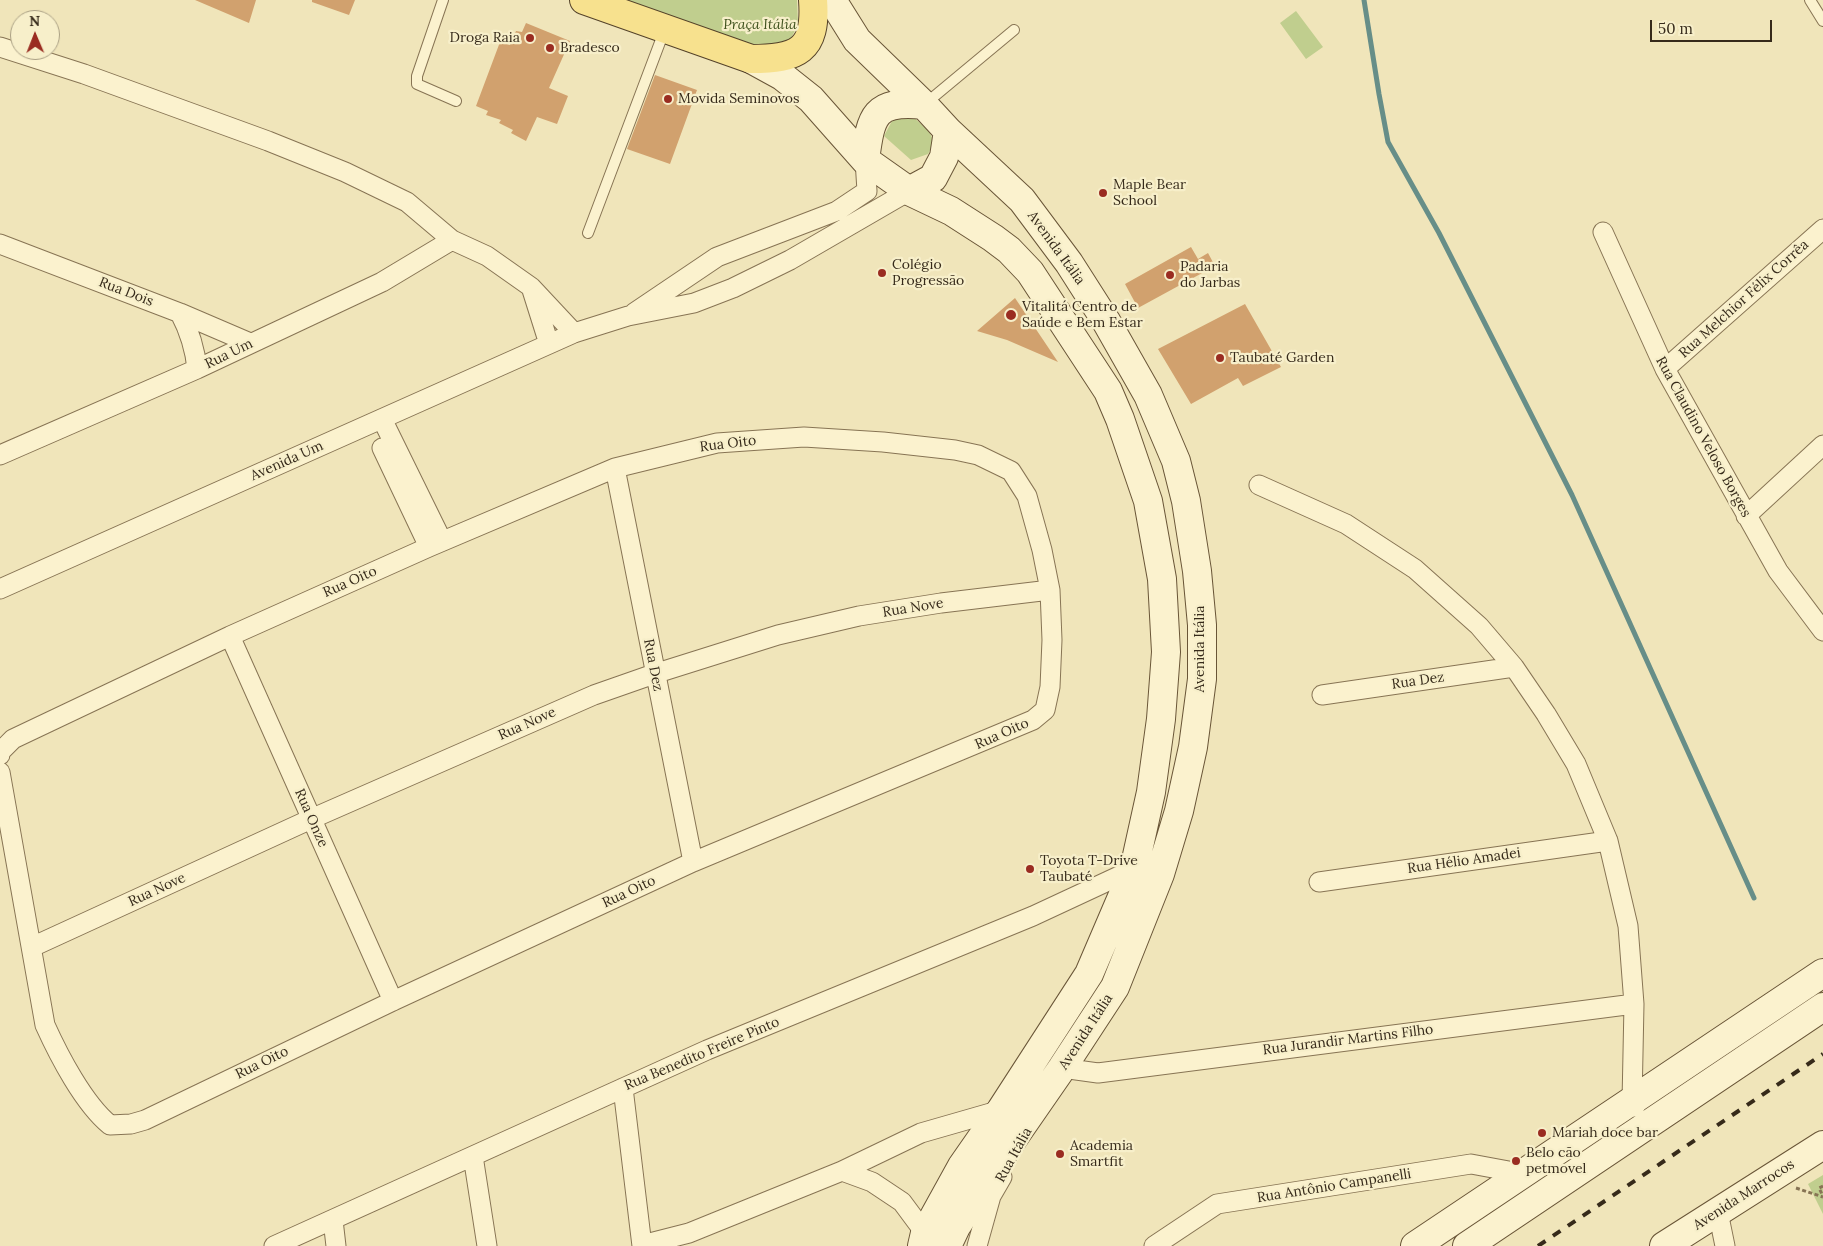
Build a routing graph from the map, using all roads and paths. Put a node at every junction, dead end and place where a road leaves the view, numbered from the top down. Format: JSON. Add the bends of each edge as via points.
{"nodes":[{"id":1,"x":443,"y":0,"type":"edge"},
{"id":2,"x":584,"y":0,"type":"edge"},
{"id":3,"x":813,"y":0,"type":"edge"},
{"id":4,"x":832,"y":0,"type":"edge"},
{"id":5,"x":1810,"y":0,"type":"edge"},
{"id":6,"x":1823,"y":21,"type":"edge"},
{"id":7,"x":666,"y":28,"type":"junction"},
{"id":8,"x":1014,"y":30,"type":"dead end"},
{"id":9,"x":0,"y":47,"type":"edge"},
{"id":10,"x":751,"y":58,"type":"junction"},
{"id":11,"x":456,"y":101,"type":"dead end"},
{"id":12,"x":924,"y":105,"type":"junction"},
{"id":13,"x":948,"y":131,"type":"junction"},
{"id":14,"x":865,"y":160,"type":"junction"},
{"id":15,"x":909,"y":191,"type":"junction"},
{"id":16,"x":1823,"y":229,"type":"edge"},
{"id":17,"x":1603,"y":232,"type":"dead end"},
{"id":18,"x":588,"y":233,"type":"dead end"},
{"id":19,"x":452,"y":240,"type":"junction"},
{"id":20,"x":0,"y":244,"type":"edge"},
{"id":21,"x":531,"y":286,"type":"junction"},
{"id":22,"x":180,"y":313,"type":"junction"},
{"id":23,"x":628,"y":316,"type":"junction"},
{"id":24,"x":574,"y":333,"type":"junction"},
{"id":25,"x":250,"y":343,"type":"junction"},
{"id":26,"x":549,"y":344,"type":"junction"},
{"id":27,"x":197,"y":369,"type":"junction"},
{"id":28,"x":1665,"y":369,"type":"junction"},
{"id":29,"x":376,"y":421,"type":"junction"},
{"id":30,"x":1823,"y":445,"type":"edge"},
{"id":31,"x":0,"y":455,"type":"edge"},
{"id":32,"x":615,"y":468,"type":"junction"},
{"id":33,"x":1259,"y":485,"type":"dead end"},
{"id":34,"x":1746,"y":516,"type":"junction"},
{"id":35,"x":435,"y":544,"type":"junction"},
{"id":36,"x":0,"y":589,"type":"edge"},
{"id":37,"x":1050,"y":590,"type":"junction"},
{"id":38,"x":1823,"y":631,"type":"edge"},
{"id":39,"x":230,"y":636,"type":"junction"},
{"id":40,"x":1514,"y":667,"type":"junction"},
{"id":41,"x":654,"y":674,"type":"junction"},
{"id":42,"x":1322,"y":695,"type":"dead end"},
{"id":43,"x":0,"y":755,"type":"edge"},
{"id":44,"x":0,"y":772,"type":"edge"},
{"id":45,"x":311,"y":819,"type":"junction"},
{"id":46,"x":1608,"y":841,"type":"junction"},
{"id":47,"x":693,"y":862,"type":"junction"},
{"id":48,"x":1134,"y":869,"type":"junction"},
{"id":49,"x":1319,"y":882,"type":"dead end"},
{"id":50,"x":32,"y":947,"type":"junction"},
{"id":51,"x":1823,"y":973,"type":"edge"},
{"id":52,"x":392,"y":1001,"type":"junction"},
{"id":53,"x":1634,"y":1004,"type":"junction"},
{"id":54,"x":1823,"y":1007,"type":"edge"},
{"id":55,"x":1062,"y":1068,"type":"junction"},
{"id":56,"x":624,"y":1088,"type":"junction"},
{"id":57,"x":1632,"y":1102,"type":"junction"},
{"id":58,"x":1001,"y":1110,"type":"junction"},
{"id":59,"x":1646,"y":1127,"type":"junction"},
{"id":60,"x":1823,"y":1145,"type":"edge"},
{"id":61,"x":474,"y":1156,"type":"junction"},
{"id":62,"x":842,"y":1171,"type":"junction"},
{"id":63,"x":1525,"y":1174,"type":"junction"},
{"id":64,"x":1823,"y":1186,"type":"edge"},
{"id":65,"x":1823,"y":1196,"type":"edge"},
{"id":66,"x":1718,"y":1212,"type":"junction"},
{"id":67,"x":333,"y":1220,"type":"junction"},
{"id":68,"x":931,"y":1242,"type":"edge"},
{"id":69,"x":642,"y":1245,"type":"edge"},
{"id":70,"x":274,"y":1246,"type":"edge"},
{"id":71,"x":336,"y":1246,"type":"edge"},
{"id":72,"x":487,"y":1246,"type":"edge"},
{"id":73,"x":977,"y":1246,"type":"edge"},
{"id":74,"x":1154,"y":1246,"type":"edge"},
{"id":75,"x":1415,"y":1246,"type":"edge"},
{"id":76,"x":1466,"y":1246,"type":"edge"},
{"id":77,"x":1664,"y":1246,"type":"edge"},
{"id":78,"x":1725,"y":1246,"type":"edge"}],
"edges":[{"from":1,"to":11,"type":"lane","via":[[417,84]]},
{"from":2,"to":7,"type":"main road"},
{"from":3,"to":10,"type":"main road","via":[[814,16],[808,42],[795,54],[776,59]]},
{"from":4,"to":12,"type":"main road","name":"Avenida Itália","via":[[857,40]]},
{"from":5,"to":6,"type":"lane"},
{"from":7,"to":10,"type":"main road"},
{"from":7,"to":18,"type":"lane"},
{"from":8,"to":12,"type":"lane"},
{"from":9,"to":19,"type":"street","via":[[94,77],[345,172],[407,202]]},
{"from":10,"to":14,"type":"main road","via":[[782,76],[811,99]]},
{"from":12,"to":13,"type":"main road","name":"Avenida Itália"},
{"from":12,"to":14,"type":"main road","via":[[902,103],[881,110],[869,130]]},
{"from":13,"to":15,"type":"main road","via":[[944,157],[933,178]]},
{"from":13,"to":55,"type":"main road","name":"Avenida Itália","via":[[1022,200],[1069,263],[1139,378],[1176,461],[1197,570],[1202,679],[1193,747],[1178,810],[1160,874],[1115,987]]},
{"from":14,"to":15,"type":"main road"},
{"from":14,"to":23,"type":"street","via":[[867,192],[852,203],[717,257]]},
{"from":15,"to":23,"type":"street","via":[[790,260],[733,288],[694,303]]},
{"from":15,"to":48,"type":"main road","name":"Avenida Itália","via":[[952,211],[993,238],[1030,272],[1108,391],[1129,442],[1148,501],[1162,579],[1166,652],[1151,792]]},
{"from":16,"to":28,"type":"street","name":"Rua Melchior Félix Corrêa"},
{"from":17,"to":28,"type":"street","name":"Rua Claudino Veloso Borges"},
{"from":19,"to":21,"type":"street","via":[[487,256]]},
{"from":19,"to":25,"type":"street","name":"Rua Um","via":[[382,282]]},
{"from":20,"to":22,"type":"street","name":"Rua Dois"},
{"from":21,"to":24,"type":"street"},
{"from":21,"to":26,"type":"street"},
{"from":22,"to":25,"type":"street","name":"Rua Dois"},
{"from":22,"to":27,"type":"street","via":[[194,344]]},
{"from":23,"to":24,"type":"street","name":"Avenida Um"},
{"from":24,"to":26,"type":"street","name":"Avenida Um"},
{"from":25,"to":27,"type":"street","name":"Rua Um"},
{"from":26,"to":29,"type":"street","name":"Avenida Um"},
{"from":27,"to":31,"type":"street","name":"Rua Um"},
{"from":28,"to":34,"type":"street","name":"Rua Claudino Veloso Borges"},
{"from":29,"to":35,"type":"street"},
{"from":29,"to":36,"type":"street","name":"Avenida Um"},
{"from":30,"to":34,"type":"street"},
{"from":32,"to":35,"type":"street","name":"Rua Oito"},
{"from":32,"to":37,"type":"street","name":"Rua Oito","via":[[718,443],[804,438],[883,442],[978,455],[1011,471],[1027,496]]},
{"from":32,"to":41,"type":"street","name":"Rua Dez"},
{"from":33,"to":40,"type":"street","via":[[1346,524],[1415,569],[1480,626]]},
{"from":34,"to":38,"type":"street","name":"Rua Claudino Veloso Borges","via":[[1778,571]]},
{"from":35,"to":39,"type":"street","name":"Rua Oito"},
{"from":37,"to":41,"type":"street","name":"Rua Nove","via":[[859,616],[778,635]]},
{"from":37,"to":47,"type":"street","name":"Rua Oito","via":[[1050,687],[1045,710],[1033,720]]},
{"from":39,"to":43,"type":"street","name":"Rua Oito","via":[[13,739]]},
{"from":39,"to":45,"type":"street","name":"Rua Onze"},
{"from":40,"to":42,"type":"street","name":"Rua Dez"},
{"from":40,"to":46,"type":"street","via":[[1576,764]]},
{"from":41,"to":45,"type":"street","name":"Rua Nove","via":[[594,695]]},
{"from":41,"to":47,"type":"street","name":"Rua Dez"},
{"from":44,"to":50,"type":"street","name":"Rua Oito"},
{"from":45,"to":50,"type":"street","name":"Rua Nove"},
{"from":45,"to":52,"type":"street","name":"Rua Onze"},
{"from":46,"to":49,"type":"street","name":"Rua Hélio Amadei"},
{"from":46,"to":53,"type":"street","via":[[1628,926]]},
{"from":47,"to":52,"type":"street","name":"Rua Oito"},
{"from":48,"to":56,"type":"street","name":"Rua Benedito Freire Pinto","via":[[1033,916],[707,1050]]},
{"from":48,"to":58,"type":"main road","name":"Avenida Itália","via":[[1089,974]]},
{"from":50,"to":52,"type":"street","name":"Rua Oito","via":[[45,1025],[57,1053],[98,1116],[110,1125],[145,1120]]},
{"from":51,"to":57,"type":"main road"},
{"from":53,"to":55,"type":"street","name":"Rua Jurandir Martins Filho","via":[[1098,1073]]},
{"from":53,"to":57,"type":"street"},
{"from":54,"to":59,"type":"main road"},
{"from":55,"to":68,"type":"main road","name":"Avenida Itália","via":[[956,1226]]},
{"from":55,"to":73,"type":"street","name":"Rua Itália","via":[[991,1196]]},
{"from":56,"to":61,"type":"street","name":"Rua Benedito Freire Pinto"},
{"from":56,"to":69,"type":"street"},
{"from":57,"to":59,"type":"street"},
{"from":57,"to":63,"type":"main road"},
{"from":58,"to":62,"type":"street","via":[[921,1133]]},
{"from":58,"to":68,"type":"main road","name":"Avenida Itália","via":[[962,1166]]},
{"from":59,"to":76,"type":"main road"},
{"from":60,"to":66,"type":"main road","name":"Avenida Marrocos"},
{"from":61,"to":67,"type":"street","name":"Rua Benedito Freire Pinto"},
{"from":61,"to":72,"type":"street"},
{"from":62,"to":68,"type":"street","via":[[872,1182],[902,1202]]},
{"from":62,"to":69,"type":"street","via":[[689,1232]]},
{"from":63,"to":74,"type":"street","name":"Rua Antônio Campanelli","via":[[1471,1164],[1218,1204]]},
{"from":63,"to":75,"type":"main road"},
{"from":64,"to":65,"type":"path","via":[[1819,1188]]},
{"from":66,"to":77,"type":"main road","name":"Avenida Marrocos"},
{"from":66,"to":78,"type":"street"},
{"from":67,"to":70,"type":"street","name":"Rua Benedito Freire Pinto"},
{"from":67,"to":71,"type":"street"}]}
